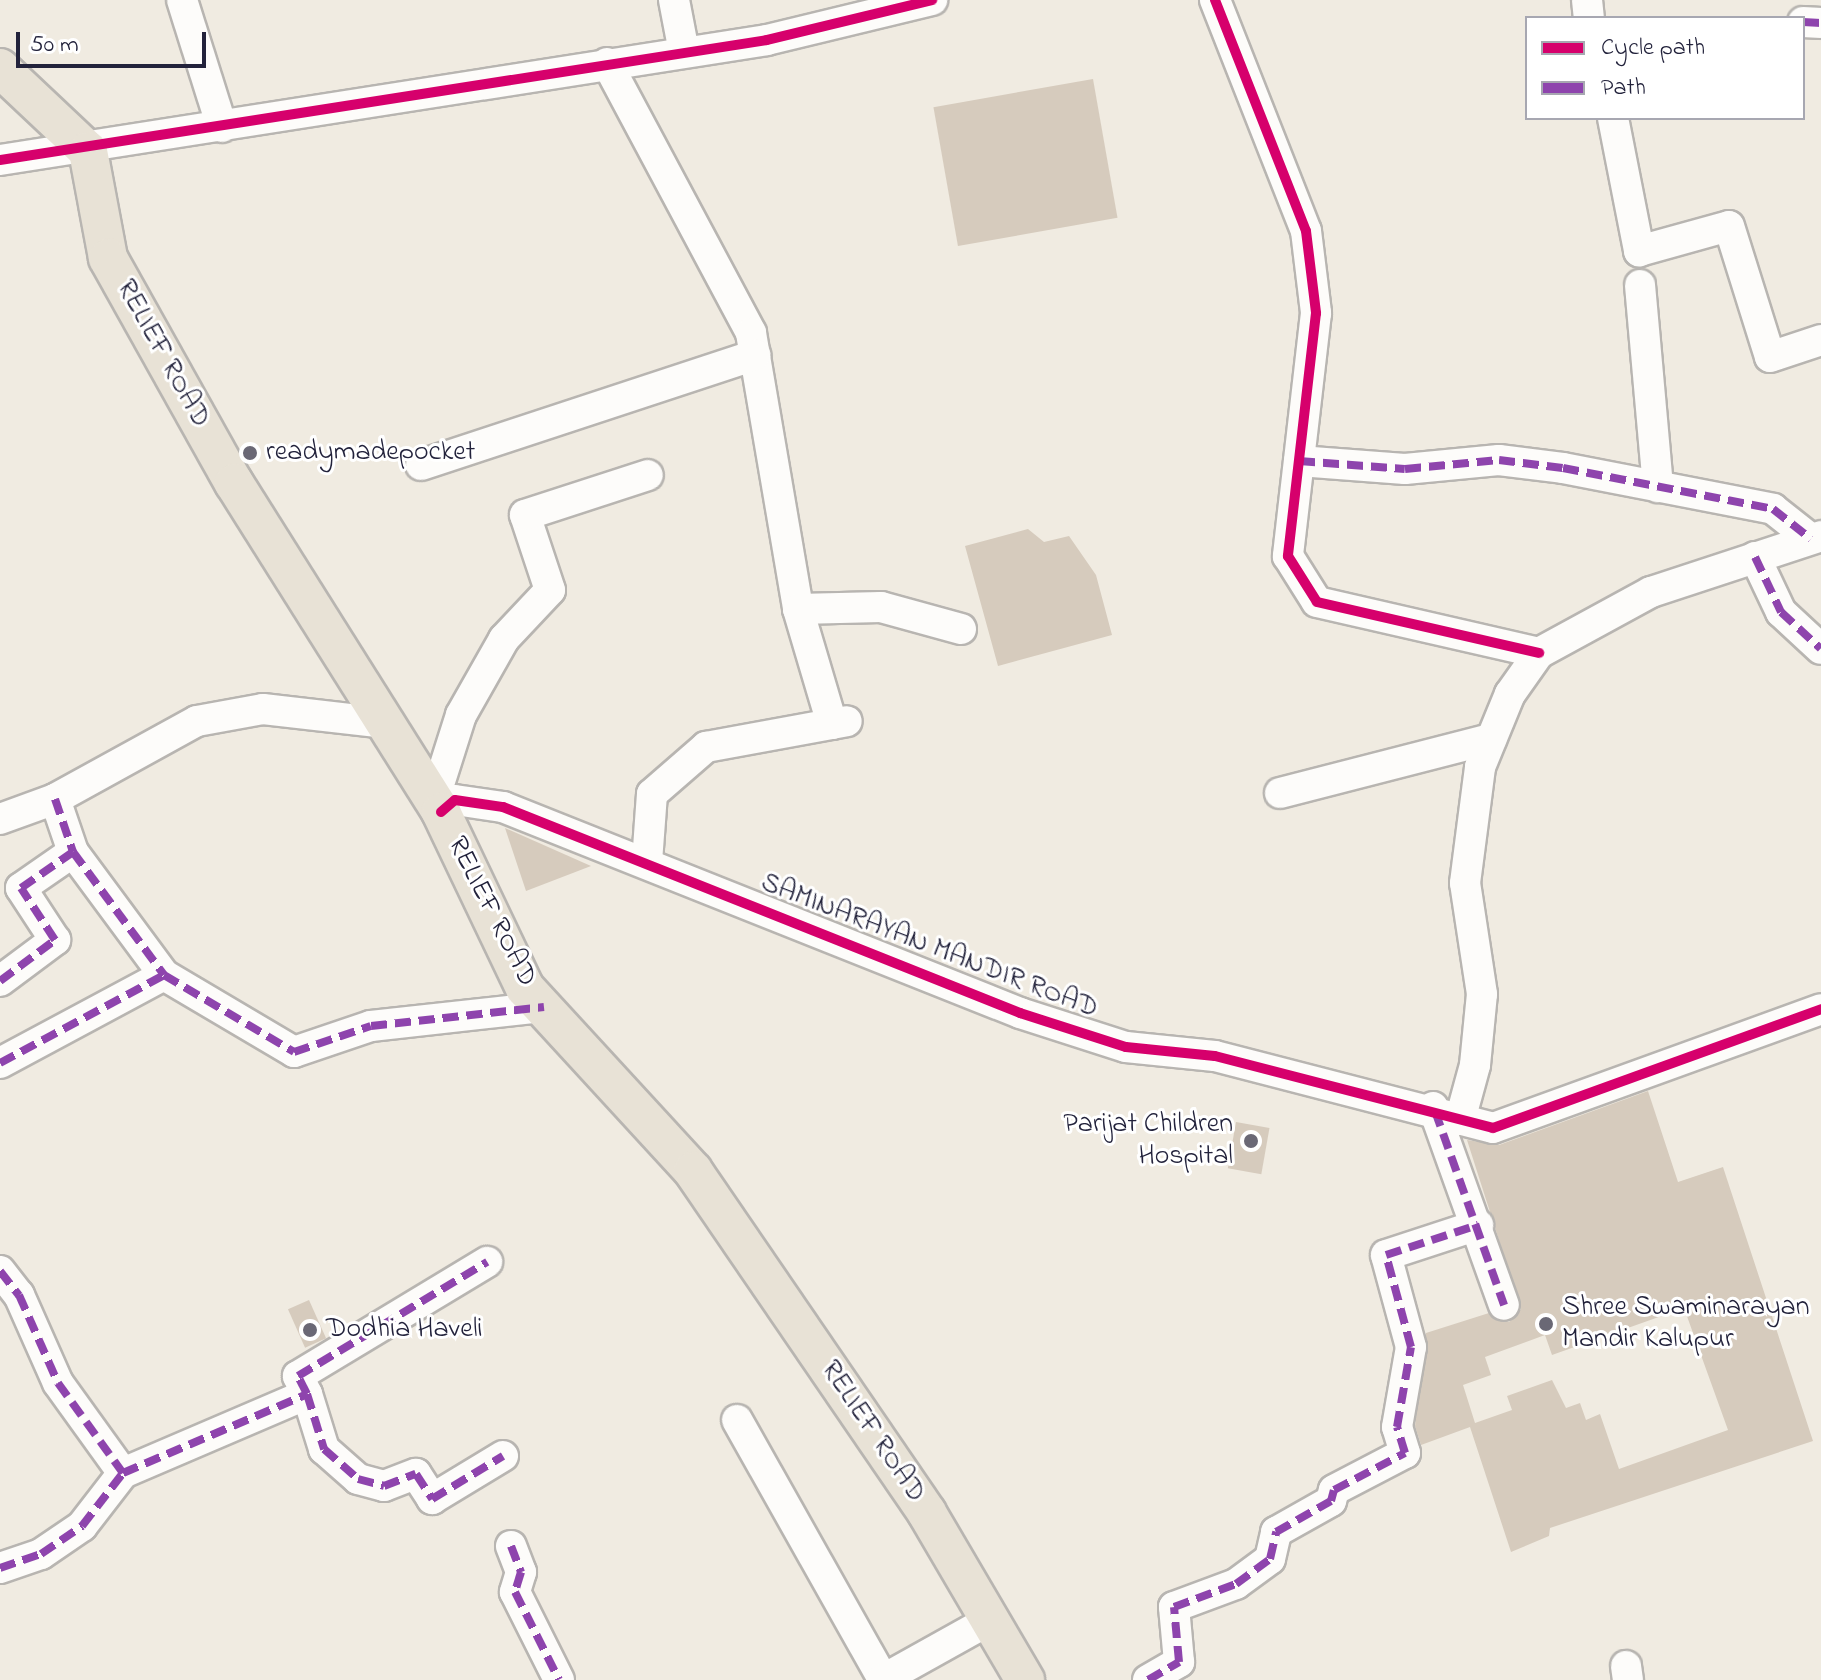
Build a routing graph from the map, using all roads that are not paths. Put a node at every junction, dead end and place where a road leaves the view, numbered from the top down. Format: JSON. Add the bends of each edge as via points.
{"nodes":[{"id":1,"x":182,"y":0,"type":"edge"},
{"id":2,"x":674,"y":0,"type":"edge"},
{"id":3,"x":932,"y":0,"type":"edge"},
{"id":4,"x":1215,"y":0,"type":"edge"},
{"id":5,"x":684,"y":52,"type":"junction"},
{"id":6,"x":607,"y":63,"type":"junction"},
{"id":7,"x":0,"y":68,"type":"edge"},
{"id":8,"x":1613,"y":120,"type":"edge"},
{"id":9,"x":222,"y":127,"type":"junction"},
{"id":10,"x":88,"y":151,"type":"junction"},
{"id":11,"x":0,"y":160,"type":"edge"},
{"id":12,"x":1640,"y":285,"type":"dead end"},
{"id":13,"x":1821,"y":340,"type":"edge"},
{"id":14,"x":755,"y":355,"type":"junction"},
{"id":15,"x":1299,"y":461,"type":"junction"},
{"id":16,"x":421,"y":465,"type":"dead end"},
{"id":17,"x":648,"y":475,"type":"dead end"},
{"id":18,"x":1658,"y":487,"type":"junction"},
{"id":19,"x":1816,"y":538,"type":"edge"},
{"id":20,"x":1755,"y":557,"type":"junction"},
{"id":21,"x":798,"y":609,"type":"junction"},
{"id":22,"x":961,"y":629,"type":"dead end"},
{"id":23,"x":1821,"y":649,"type":"edge"},
{"id":24,"x":1539,"y":653,"type":"junction"},
{"id":25,"x":386,"y":723,"type":"junction"},
{"id":26,"x":1491,"y":739,"type":"junction"},
{"id":27,"x":1280,"y":793,"type":"dead end"},
{"id":28,"x":55,"y":799,"type":"junction"},
{"id":29,"x":438,"y":806,"type":"junction"},
{"id":30,"x":0,"y":819,"type":"edge"},
{"id":31,"x":73,"y":852,"type":"junction"},
{"id":32,"x":647,"y":862,"type":"junction"},
{"id":33,"x":164,"y":975,"type":"junction"},
{"id":34,"x":0,"y":981,"type":"edge"},
{"id":35,"x":544,"y":1007,"type":"junction"},
{"id":36,"x":1821,"y":1009,"type":"edge"},
{"id":37,"x":0,"y":1063,"type":"edge"},
{"id":38,"x":1446,"y":1114,"type":"junction"},
{"id":39,"x":1478,"y":1225,"type":"junction"},
{"id":40,"x":487,"y":1262,"type":"dead end"},
{"id":41,"x":0,"y":1271,"type":"edge"},
{"id":42,"x":1504,"y":1305,"type":"dead end"},
{"id":43,"x":307,"y":1394,"type":"junction"},
{"id":44,"x":737,"y":1420,"type":"dead end"},
{"id":45,"x":503,"y":1456,"type":"dead end"},
{"id":46,"x":123,"y":1473,"type":"junction"},
{"id":47,"x":511,"y":1546,"type":"dead end"},
{"id":48,"x":0,"y":1568,"type":"edge"},
{"id":49,"x":990,"y":1620,"type":"junction"},
{"id":50,"x":559,"y":1680,"type":"edge"},
{"id":51,"x":882,"y":1680,"type":"edge"},
{"id":52,"x":1025,"y":1680,"type":"edge"},
{"id":53,"x":1148,"y":1680,"type":"edge"}],
"edges":[{"from":1,"to":9,"type":"street"},
{"from":2,"to":5,"type":"street"},
{"from":3,"to":5,"type":"street"},
{"from":4,"to":15,"type":"street","via":[[1306,231],[1316,313]]},
{"from":5,"to":6,"type":"street"},
{"from":6,"to":9,"type":"street"},
{"from":6,"to":14,"type":"street","via":[[751,333]]},
{"from":7,"to":10,"type":"main road"},
{"from":8,"to":13,"type":"street","via":[[1639,251],[1729,226],[1770,357]]},
{"from":9,"to":10,"type":"street"},
{"from":10,"to":11,"type":"street"},
{"from":10,"to":25,"type":"main road","name":"RELIEF ROAD","via":[[108,258],[234,483]]},
{"from":12,"to":18,"type":"street"},
{"from":14,"to":16,"type":"street"},
{"from":14,"to":21,"type":"street"},
{"from":15,"to":18,"type":"street","via":[[1405,469],[1499,460]]},
{"from":15,"to":24,"type":"street","via":[[1288,556],[1317,602]]},
{"from":17,"to":29,"type":"street","via":[[525,515],[550,590],[504,639],[461,715]]},
{"from":18,"to":19,"type":"street","via":[[1773,509]]},
{"from":19,"to":20,"type":"street"},
{"from":20,"to":23,"type":"street","via":[[1781,612]]},
{"from":20,"to":24,"type":"street","via":[[1651,592]]},
{"from":21,"to":22,"type":"street","via":[[881,607]]},
{"from":21,"to":32,"type":"street","via":[[840,722],[706,747],[652,794]]},
{"from":24,"to":26,"type":"street","via":[[1510,694]]},
{"from":25,"to":28,"type":"street","via":[[263,709],[197,721]]},
{"from":25,"to":29,"type":"main road","name":"RELIEF ROAD"},
{"from":26,"to":27,"type":"street"},
{"from":26,"to":38,"type":"street","via":[[1480,767],[1465,883],[1482,994],[1475,1065]]},
{"from":28,"to":30,"type":"street"},
{"from":28,"to":31,"type":"street"},
{"from":29,"to":32,"type":"street","name":"SAMINARAYAN MANDIR ROAD","via":[[455,800],[503,807]]},
{"from":29,"to":35,"type":"main road","name":"RELIEF ROAD","via":[[525,988]]},
{"from":31,"to":33,"type":"street"},
{"from":31,"to":34,"type":"street","via":[[21,888],[55,940]]},
{"from":32,"to":38,"type":"street","name":"SAMINARAYAN MANDIR ROAD","via":[[1020,1013],[1126,1047],[1215,1056]]},
{"from":33,"to":35,"type":"street","via":[[294,1052],[371,1026]]},
{"from":33,"to":37,"type":"street"},
{"from":35,"to":49,"type":"main road","name":"RELIEF ROAD","via":[[693,1171],[927,1513]]},
{"from":36,"to":38,"type":"street","name":"SAMINARAYAN MANDIR ROAD","via":[[1493,1128]]},
{"from":38,"to":39,"type":"street"},
{"from":39,"to":42,"type":"street"},
{"from":39,"to":53,"type":"street","via":[[1386,1255],[1411,1347],[1397,1427],[1405,1453],[1334,1490],[1331,1501],[1276,1532],[1270,1559],[1236,1584],[1174,1607],[1179,1662]]},
{"from":40,"to":43,"type":"street","via":[[298,1376]]},
{"from":41,"to":46,"type":"street","via":[[19,1295],[58,1383]]},
{"from":43,"to":45,"type":"street","via":[[324,1449],[358,1479],[384,1486],[416,1474],[432,1499]]},
{"from":43,"to":46,"type":"street"},
{"from":44,"to":51,"type":"street"},
{"from":46,"to":48,"type":"street","via":[[82,1526],[41,1554]]},
{"from":47,"to":50,"type":"street","via":[[521,1572],[515,1592]]},
{"from":49,"to":51,"type":"street"},
{"from":49,"to":52,"type":"main road","name":"RELIEF ROAD"}]}
